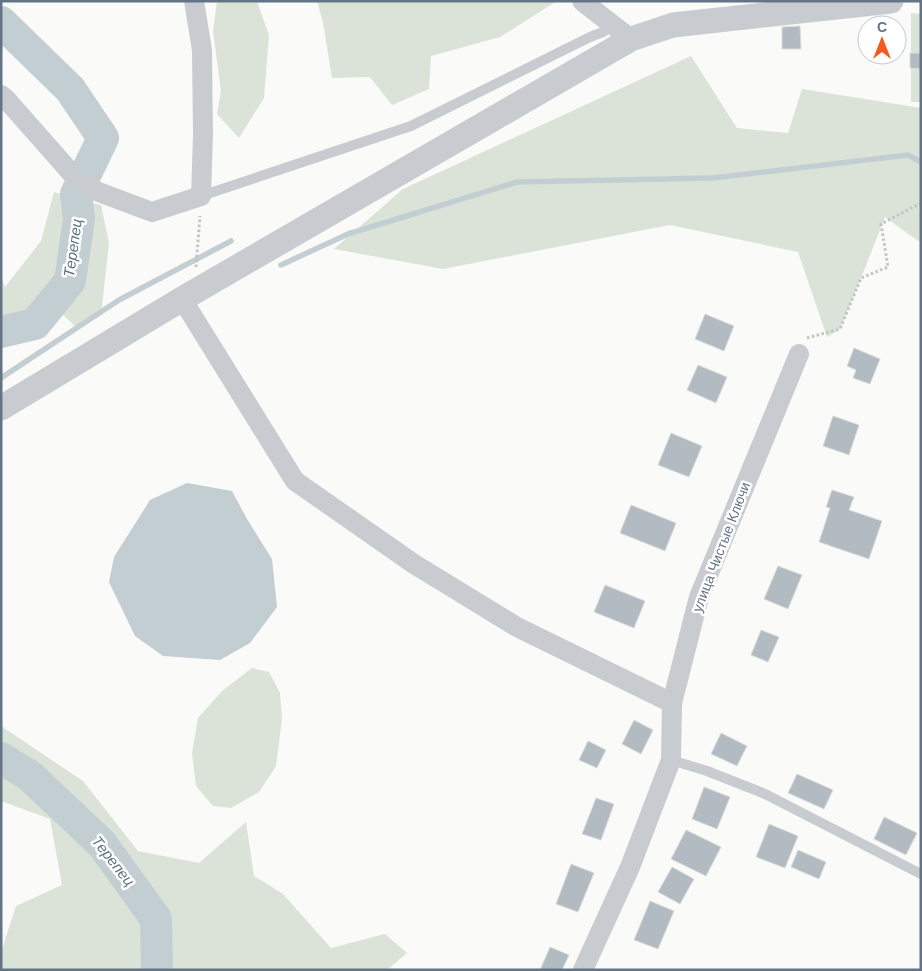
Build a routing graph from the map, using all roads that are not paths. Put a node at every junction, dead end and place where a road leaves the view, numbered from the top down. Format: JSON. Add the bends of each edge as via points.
{"nodes":[{"id":1,"x":194,"y":1,"type":"edge"},
{"id":2,"x":582,"y":1,"type":"edge"},
{"id":3,"x":890,"y":1,"type":"edge"},
{"id":4,"x":622,"y":32,"type":"junction"},
{"id":5,"x":1,"y":96,"type":"edge"},
{"id":6,"x":201,"y":196,"type":"junction"},
{"id":7,"x":189,"y":294,"type":"junction"},
{"id":8,"x":802,"y":346,"type":"road end"},
{"id":9,"x":1,"y":408,"type":"edge"},
{"id":10,"x":672,"y":703,"type":"junction"},
{"id":11,"x":671,"y":760,"type":"junction"},
{"id":12,"x":921,"y":874,"type":"edge"},
{"id":13,"x":583,"y":970,"type":"edge"}],
"edges":[{"from":1,"to":6,"type":"street","via":[[202,50],[204,135]]},
{"from":2,"to":4,"type":"street"},
{"from":3,"to":4,"type":"street"},
{"from":4,"to":6,"type":"lane","via":[[603,32],[590,37],[411,126]]},
{"from":4,"to":7,"type":"street"},
{"from":5,"to":6,"type":"street","via":[[73,174],[96,191],[152,212]]},
{"from":7,"to":9,"type":"street"},
{"from":7,"to":10,"type":"street","via":[[295,481],[414,564],[517,626]]},
{"from":8,"to":10,"type":"street","name":"улица Чистые Ключи","via":[[699,597]]},
{"from":10,"to":11,"type":"street","name":"улица Чистые Ключи"},
{"from":11,"to":12,"type":"lane","via":[[764,793]]},
{"from":11,"to":13,"type":"street","name":"улица Чистые Ключи","via":[[630,868]]}]}
